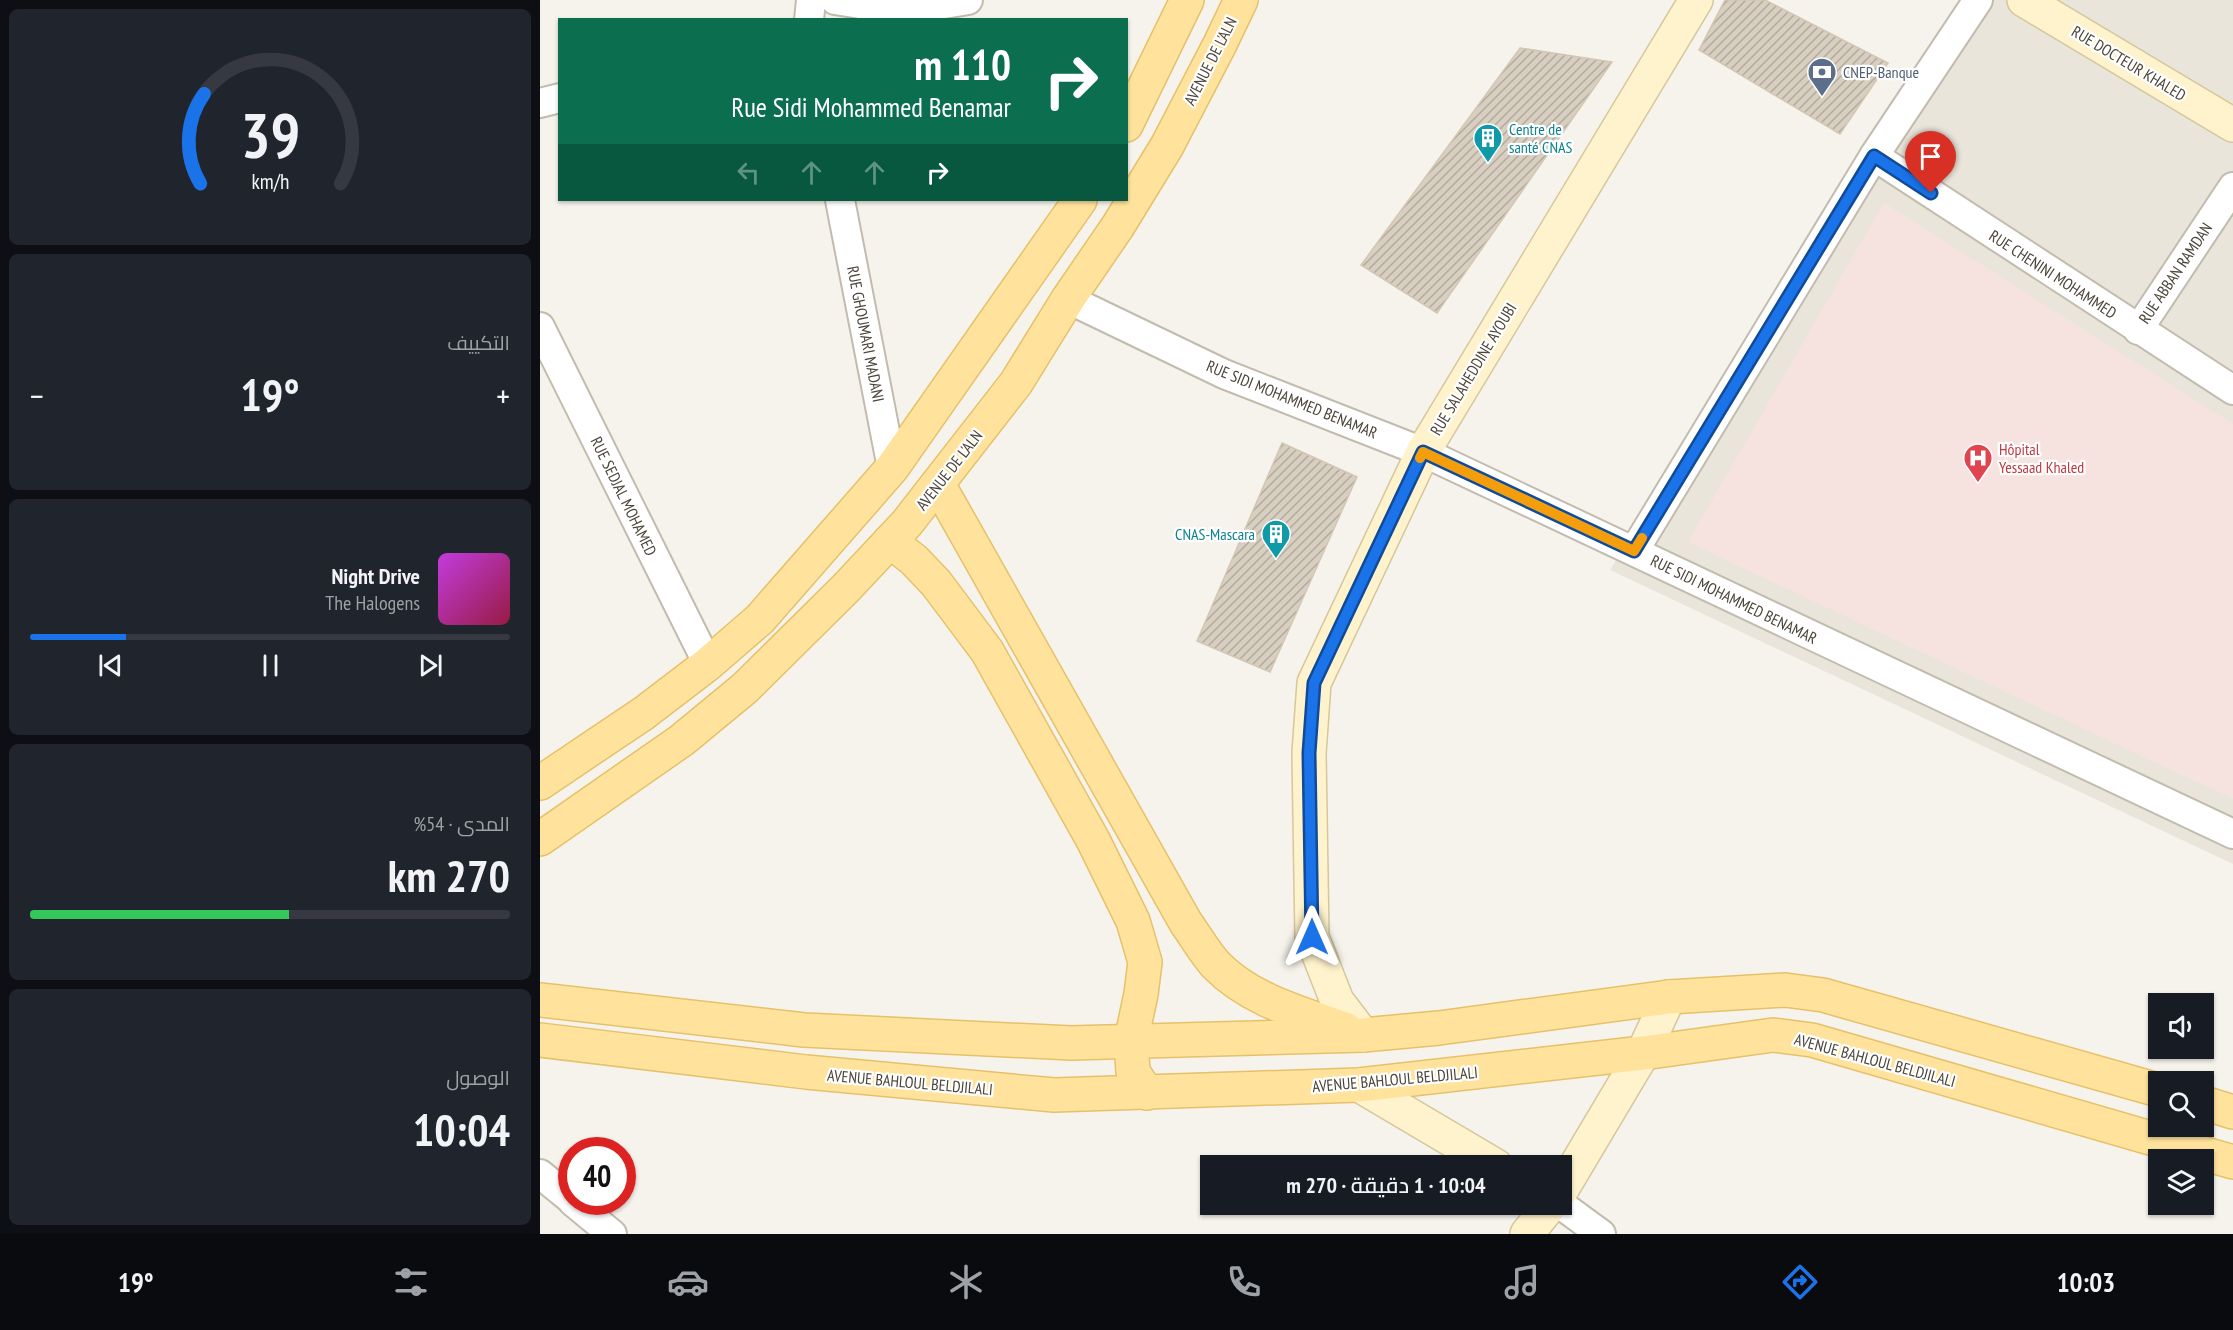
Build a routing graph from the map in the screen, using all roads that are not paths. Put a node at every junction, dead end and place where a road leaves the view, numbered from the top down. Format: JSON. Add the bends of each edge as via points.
{"nodes":[{"id":1,"x":811,"y":0,"type":"edge"},
{"id":2,"x":835,"y":0,"type":"edge"},
{"id":3,"x":968,"y":0,"type":"edge"},
{"id":4,"x":1187,"y":0,"type":"edge"},
{"id":5,"x":1241,"y":0,"type":"edge"},
{"id":6,"x":1696,"y":0,"type":"edge"},
{"id":7,"x":1978,"y":0,"type":"edge"},
{"id":8,"x":2025,"y":0,"type":"edge"},
{"id":9,"x":903,"y":11,"type":"junction"},
{"id":10,"x":809,"y":18,"type":"edge"},
{"id":11,"x":878,"y":18,"type":"edge"},
{"id":12,"x":558,"y":98,"type":"edge"},
{"id":13,"x":540,"y":103,"type":"edge"},
{"id":14,"x":1128,"y":121,"type":"edge"},
{"id":15,"x":2233,"y":125,"type":"edge"},
{"id":16,"x":1874,"y":156,"type":"junction"},
{"id":17,"x":2233,"y":187,"type":"edge"},
{"id":18,"x":840,"y":201,"type":"edge"},
{"id":19,"x":1079,"y":201,"type":"edge"},
{"id":20,"x":1068,"y":299,"type":"junction"},
{"id":21,"x":540,"y":327,"type":"edge"},
{"id":22,"x":2138,"y":330,"type":"junction"},
{"id":23,"x":2233,"y":390,"type":"edge"},
{"id":24,"x":1423,"y":452,"type":"junction"},
{"id":25,"x":892,"y":468,"type":"junction"},
{"id":26,"x":938,"y":484,"type":"junction"},
{"id":27,"x":890,"y":541,"type":"junction"},
{"id":28,"x":1634,"y":551,"type":"junction"},
{"id":29,"x":708,"y":664,"type":"junction"},
{"id":30,"x":540,"y":783,"type":"edge"},
{"id":31,"x":2233,"y":834,"type":"edge"},
{"id":32,"x":540,"y":839,"type":"edge"},
{"id":33,"x":1669,"y":997,"type":"junction"},
{"id":34,"x":540,"y":1000,"type":"edge"},
{"id":35,"x":1363,"y":1035,"type":"junction"},
{"id":36,"x":540,"y":1040,"type":"edge"},
{"id":37,"x":1131,"y":1041,"type":"junction"},
{"id":38,"x":1643,"y":1053,"type":"junction"},
{"id":39,"x":1359,"y":1085,"type":"junction"},
{"id":40,"x":2148,"y":1087,"type":"edge"},
{"id":41,"x":1147,"y":1093,"type":"junction"},
{"id":42,"x":2214,"y":1106,"type":"edge"},
{"id":43,"x":2233,"y":1112,"type":"edge"},
{"id":44,"x":1477,"y":1155,"type":"edge"},
{"id":45,"x":2233,"y":1162,"type":"edge"},
{"id":46,"x":1572,"y":1172,"type":"edge"},
{"id":47,"x":540,"y":1174,"type":"edge"},
{"id":48,"x":558,"y":1189,"type":"edge"},
{"id":49,"x":1572,"y":1213,"type":"edge"},
{"id":50,"x":589,"y":1215,"type":"edge"},
{"id":51,"x":1542,"y":1215,"type":"edge"},
{"id":52,"x":612,"y":1234,"type":"edge"},
{"id":53,"x":1527,"y":1234,"type":"edge"},
{"id":54,"x":1601,"y":1234,"type":"edge"}],
"edges":[{"from":1,"to":10,"type":"street"},
{"from":2,"to":9,"type":"street"},
{"from":3,"to":9,"type":"street"},
{"from":4,"to":14,"type":"main road"},
{"from":5,"to":20,"type":"main road","name":"AVENUE DE L'ALN","via":[[1167,146]]},
{"from":6,"to":24,"type":"street","name":"RUE SALAHEDDINE AYOUBI"},
{"from":7,"to":16,"type":"street"},
{"from":8,"to":15,"type":"street","name":"RUE DOCTEUR KHALED"},
{"from":9,"to":11,"type":"street"},
{"from":12,"to":13,"type":"street"},
{"from":16,"to":22,"type":"street","name":"RUE CHENINI MOHAMMED"},
{"from":16,"to":28,"type":"street"},
{"from":17,"to":22,"type":"street","name":"RUE ABBAN RAMDAN"},
{"from":18,"to":25,"type":"street","name":"RUE GHOUMARI MADANI"},
{"from":19,"to":25,"type":"main road"},
{"from":20,"to":24,"type":"street","name":"RUE SIDI MOHAMMED BENAMAR","via":[[1224,374]]},
{"from":20,"to":26,"type":"main road","name":"AVENUE DE L'ALN","via":[[1016,383]]},
{"from":21,"to":29,"type":"street","name":"RUE SEDJAL MOHAMED"},
{"from":22,"to":23,"type":"street","name":"RUE CHENINI MOHAMMED"},
{"from":24,"to":28,"type":"street","name":"RUE SIDI MOHAMMED BENAMAR"},
{"from":24,"to":35,"type":"street","name":"RUE SALAHEDDINE AYOUBI","via":[[1314,683],[1309,753],[1312,937],[1337,1001]]},
{"from":25,"to":29,"type":"main road","via":[[760,619]]},
{"from":26,"to":27,"type":"main road","name":"AVENUE DE L'ALN"},
{"from":26,"to":35,"type":"main road","via":[[1186,923],[1216,965],[1272,1003]]},
{"from":27,"to":32,"type":"main road","name":"AVENUE DE L'ALN","via":[[745,688],[682,740]]},
{"from":27,"to":37,"type":"main road","via":[[936,583],[987,651],[1093,840],[1133,921],[1145,962]]},
{"from":28,"to":31,"type":"street","name":"RUE SIDI MOHAMMED BENAMAR"},
{"from":29,"to":30,"type":"main road"},
{"from":33,"to":35,"type":"main road"},
{"from":33,"to":38,"type":"street"},
{"from":33,"to":40,"type":"main road","via":[[1785,990],[1823,995]]},
{"from":34,"to":37,"type":"main road","via":[[804,1030],[1071,1043]]},
{"from":35,"to":37,"type":"main road"},
{"from":36,"to":41,"type":"main road","name":"AVENUE BAHLOUL BELDJILALI","via":[[806,1072],[1054,1095]]},
{"from":37,"to":41,"type":"main road","via":[[1133,1072]]},
{"from":38,"to":39,"type":"main road","name":"AVENUE BAHLOUL BELDJILALI"},
{"from":38,"to":45,"type":"main road","name":"AVENUE BAHLOUL BELDJILALI","via":[[1773,1035],[1812,1040]]},
{"from":38,"to":46,"type":"street"},
{"from":39,"to":41,"type":"main road","name":"AVENUE BAHLOUL BELDJILALI"},
{"from":39,"to":44,"type":"street"},
{"from":42,"to":43,"type":"main road"},
{"from":47,"to":48,"type":"street"},
{"from":49,"to":54,"type":"street"},
{"from":50,"to":52,"type":"street"},
{"from":51,"to":53,"type":"street"}]}
